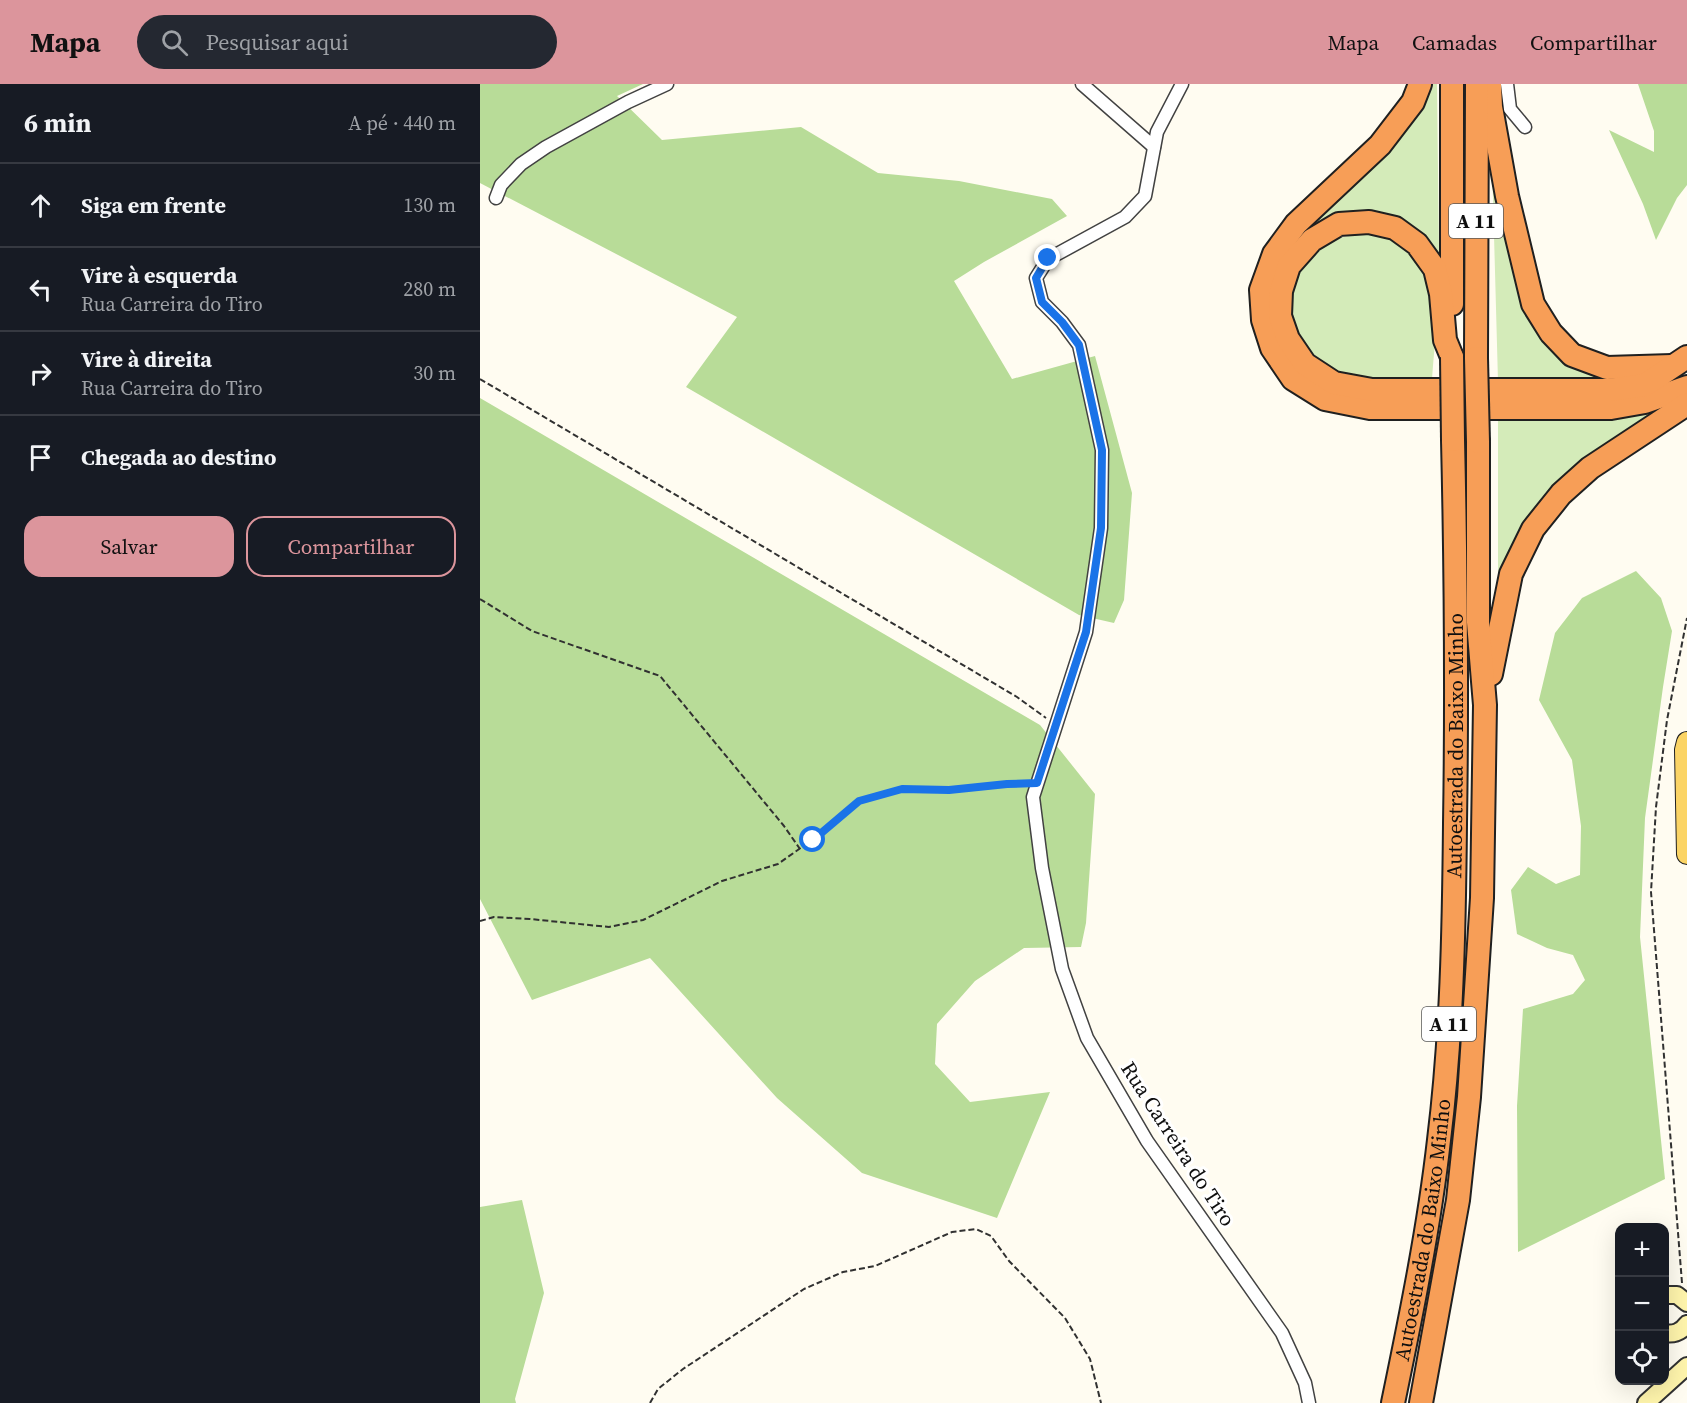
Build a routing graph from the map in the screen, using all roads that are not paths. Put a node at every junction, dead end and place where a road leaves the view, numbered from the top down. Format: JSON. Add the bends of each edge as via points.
{"nodes":[{"id":1,"x":667,"y":84,"type":"edge"},
{"id":2,"x":1082,"y":84,"type":"edge"},
{"id":3,"x":1182,"y":84,"type":"edge"},
{"id":4,"x":1419,"y":84,"type":"edge"},
{"id":5,"x":1452,"y":84,"type":"edge"},
{"id":6,"x":1477,"y":84,"type":"edge"},
{"id":7,"x":1490,"y":84,"type":"edge"},
{"id":8,"x":1507,"y":84,"type":"edge"},
{"id":9,"x":1525,"y":127,"type":"dead end"},
{"id":10,"x":1154,"y":147,"type":"junction"},
{"id":11,"x":496,"y":198,"type":"dead end"},
{"id":12,"x":1452,"y":357,"type":"junction"},
{"id":13,"x":1680,"y":361,"type":"edge"},
{"id":14,"x":1687,"y":387,"type":"edge"},
{"id":15,"x":1687,"y":404,"type":"edge"},
{"id":16,"x":1485,"y":705,"type":"junction"},
{"id":17,"x":1687,"y":742,"type":"edge"},
{"id":18,"x":1687,"y":848,"type":"edge"},
{"id":19,"x":1687,"y":854,"type":"edge"},
{"id":20,"x":1669,"y":1294,"type":"edge"},
{"id":21,"x":1685,"y":1301,"type":"edge"},
{"id":22,"x":1687,"y":1366,"type":"edge"},
{"id":23,"x":1309,"y":1403,"type":"edge"},
{"id":24,"x":1393,"y":1403,"type":"edge"},
{"id":25,"x":1421,"y":1403,"type":"edge"},
{"id":26,"x":1646,"y":1403,"type":"edge"}],
"edges":[{"from":1,"to":11,"type":"street","via":[[546,147],[521,164],[501,185]]},
{"from":2,"to":10,"type":"street"},
{"from":3,"to":10,"type":"street","name":"Rua Carreira do Tiro","via":[[1157,132]]},
{"from":4,"to":14,"type":"highway","via":[[1413,102],[1380,145],[1296,224],[1274,254],[1261,290],[1263,320],[1272,348],[1293,379],[1325,399],[1370,408],[1611,408],[1645,402]]},
{"from":5,"to":12,"type":"highway","name":"Autoestrada do Baixo Minho","number":"A 11"},
{"from":6,"to":16,"type":"highway","name":"Autoestrada do Baixo Minho","number":"A 11","bridge":true,"via":[[1478,622]]},
{"from":7,"to":13,"type":"highway","via":[[1507,196],[1522,260],[1533,304],[1551,333],[1572,355],[1607,368]]},
{"from":8,"to":9,"type":"street","via":[[1510,109]]},
{"from":10,"to":23,"type":"street","name":"Rua Carreira do Tiro","via":[[1145,196],[1125,217],[1048,258],[1036,278],[1042,302],[1079,345],[1102,450],[1101,528],[1086,632],[1033,797],[1062,969],[1087,1038],[1147,1141],[1282,1333],[1305,1383]]},
{"from":12,"to":13,"type":"highway","via":[[1445,340],[1435,269],[1417,244],[1395,228],[1369,222],[1339,224],[1312,240],[1289,266],[1281,291],[1280,316],[1288,339],[1305,364],[1334,383],[1372,390],[1610,390],[1645,385]]},
{"from":12,"to":24,"type":"highway","name":"Autoestrada do Baixo Minho","number":"A 11","bridge":true,"via":[[1457,641],[1449,1034],[1425,1239]]},
{"from":15,"to":16,"type":"highway","via":[[1590,468],[1561,494],[1533,529],[1511,574]]},
{"from":16,"to":25,"type":"highway","name":"Autoestrada do Baixo Minho","number":"A 11","via":[[1482,889],[1469,1097],[1458,1200]]},
{"from":17,"to":18,"type":"main road"},
{"from":18,"to":19,"type":"main road"},
{"from":20,"to":21,"type":"street"},
{"from":22,"to":26,"type":"street"}]}
